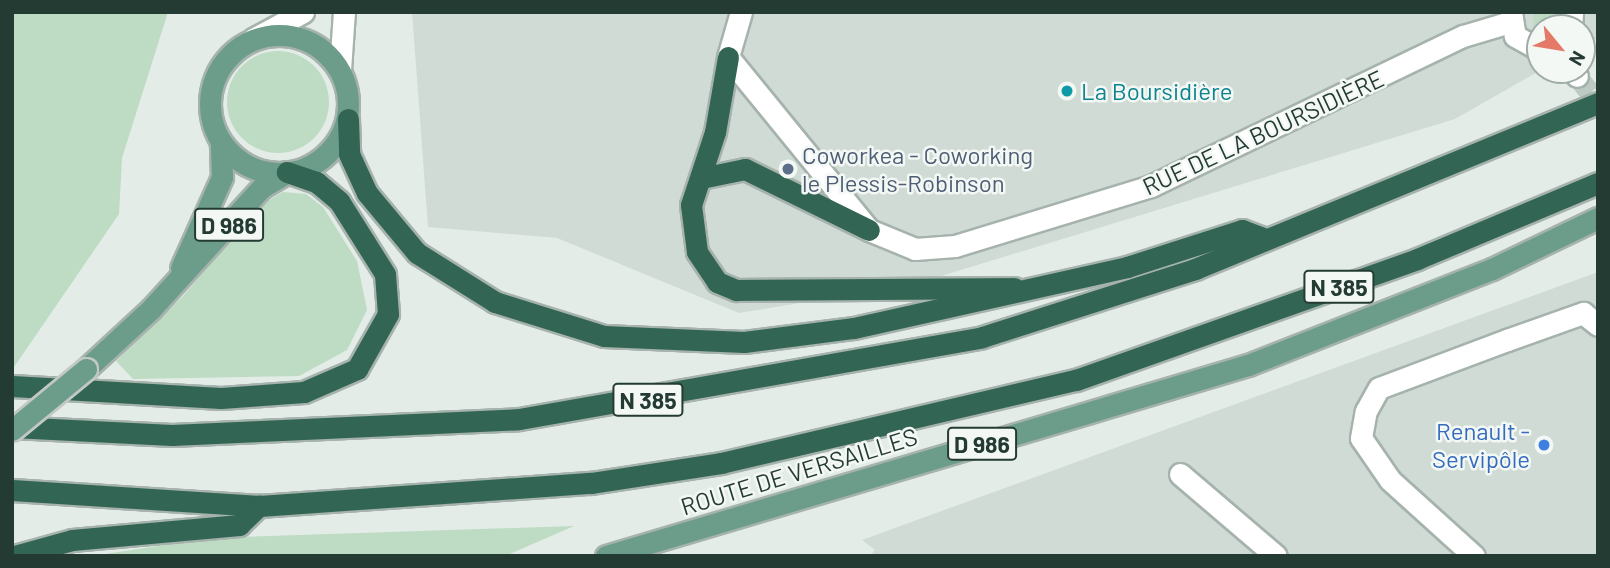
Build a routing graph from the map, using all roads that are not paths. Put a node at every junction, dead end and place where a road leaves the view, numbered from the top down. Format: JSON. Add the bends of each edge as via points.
{"nodes":[{"id":1,"x":303,"y":12,"type":"edge"},
{"id":2,"x":344,"y":12,"type":"edge"},
{"id":3,"x":741,"y":12,"type":"edge"},
{"id":4,"x":1511,"y":17,"type":"edge"},
{"id":5,"x":253,"y":39,"type":"junction"},
{"id":6,"x":1526,"y":45,"type":"edge"},
{"id":7,"x":727,"y":57,"type":"junction"},
{"id":8,"x":340,"y":70,"type":"junction"},
{"id":9,"x":1598,"y":103,"type":"edge"},
{"id":10,"x":348,"y":119,"type":"junction"},
{"id":11,"x":221,"y":143,"type":"junction"},
{"id":12,"x":287,"y":172,"type":"junction"},
{"id":13,"x":701,"y":178,"type":"junction"},
{"id":14,"x":1598,"y":183,"type":"edge"},
{"id":15,"x":1598,"y":218,"type":"edge"},
{"id":16,"x":869,"y":230,"type":"junction"},
{"id":17,"x":1263,"y":238,"type":"junction"},
{"id":18,"x":173,"y":283,"type":"junction"},
{"id":19,"x":1027,"y":289,"type":"junction"},
{"id":20,"x":1598,"y":325,"type":"edge"},
{"id":21,"x":12,"y":386,"type":"edge"},
{"id":22,"x":12,"y":429,"type":"edge"},
{"id":23,"x":1180,"y":474,"type":"dead end"},
{"id":24,"x":12,"y":490,"type":"edge"},
{"id":25,"x":259,"y":506,"type":"junction"},
{"id":26,"x":14,"y":556,"type":"edge"},
{"id":27,"x":606,"y":556,"type":"edge"},
{"id":28,"x":1276,"y":556,"type":"edge"},
{"id":29,"x":1474,"y":556,"type":"edge"}],
"edges":[{"from":1,"to":5,"type":"street"},
{"from":2,"to":8,"type":"street"},
{"from":3,"to":7,"type":"street"},
{"from":4,"to":6,"type":"street","name":"RUE DE LA BOURSIDIÈRE"},
{"from":4,"to":16,"type":"street","name":"RUE DE LA BOURSIDIÈRE","via":[[1463,36],[1236,150],[1108,202],[944,247],[898,246]]},
{"from":5,"to":8,"type":"main road","via":[[308,40]]},
{"from":5,"to":11,"type":"main road","via":[[224,60],[209,93]]},
{"from":7,"to":13,"type":"highway"},
{"from":7,"to":16,"type":"street","name":"RUE DE LA BOURSIDIÈRE"},
{"from":8,"to":10,"type":"main road"},
{"from":9,"to":17,"type":"highway","number":"N 385"},
{"from":10,"to":12,"type":"main road","via":[[327,154]]},
{"from":10,"to":19,"type":"highway","via":[[354,166],[398,235],[463,285],[563,327],[649,341],[744,342],[931,315]]},
{"from":11,"to":12,"type":"main road","via":[[250,167]]},
{"from":11,"to":18,"type":"main road","number":"D 986","via":[[216,199]]},
{"from":12,"to":18,"type":"main road","number":"D 986","via":[[261,188]]},
{"from":12,"to":21,"type":"highway","via":[[316,182],[340,201],[385,274],[388,314],[357,369],[325,387],[284,395],[221,398]]},
{"from":13,"to":16,"type":"highway","via":[[745,169],[842,222]]},
{"from":13,"to":19,"type":"highway","via":[[691,205],[697,253],[717,282],[736,290]]},
{"from":14,"to":25,"type":"highway","number":"N 385","via":[[1417,259],[1076,380],[708,466],[591,484]]},
{"from":15,"to":27,"type":"main road","name":"ROUTE DE VERSAILLES","number":"D 986","via":[[1492,270],[1248,365]]},
{"from":17,"to":19,"type":"highway","via":[[1242,230],[1127,267]]},
{"from":17,"to":22,"type":"highway","number":"N 385","via":[[1140,289],[982,337],[664,398],[519,419],[312,430],[172,435]]},
{"from":18,"to":22,"type":"main road","number":"D 986","bridge":true,"via":[[86,369]]},
{"from":20,"to":29,"type":"street","via":[[1583,313],[1507,340],[1379,388],[1366,411],[1361,438],[1390,480]]},
{"from":23,"to":28,"type":"street"},
{"from":24,"to":25,"type":"highway","number":"N 385"},
{"from":25,"to":26,"type":"highway","via":[[239,525],[72,540]]}]}
